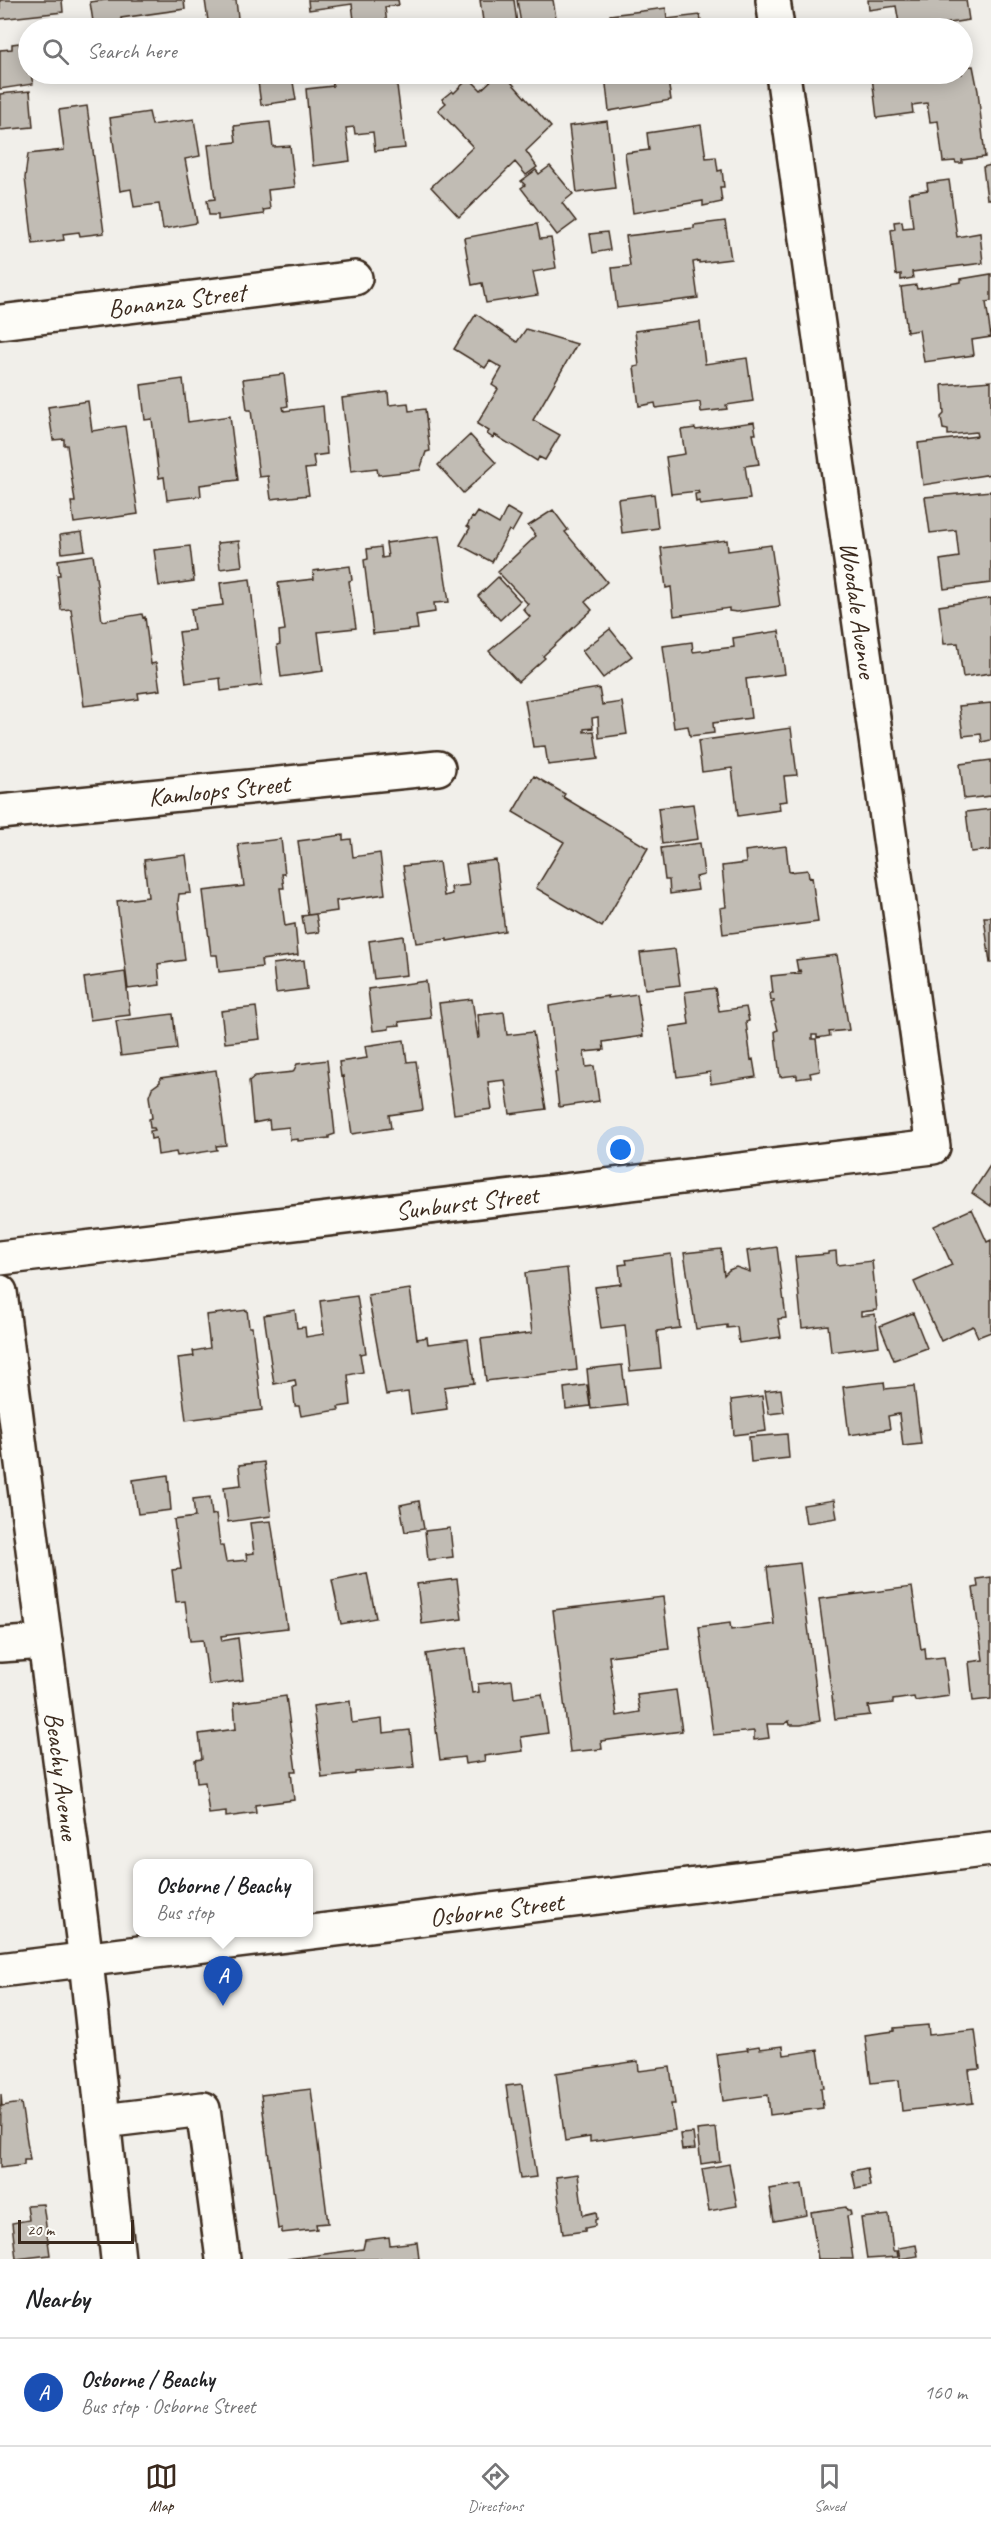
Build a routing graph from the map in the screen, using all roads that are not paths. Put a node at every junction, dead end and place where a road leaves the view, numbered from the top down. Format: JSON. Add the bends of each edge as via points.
{"nodes":[{"id":1,"x":773,"y":0,"type":"edge"},
{"id":2,"x":776,"y":18,"type":"edge"},
{"id":3,"x":784,"y":84,"type":"edge"},
{"id":4,"x":355,"y":278,"type":"dead end"},
{"id":5,"x":0,"y":322,"type":"edge"},
{"id":6,"x":438,"y":768,"type":"dead end"},
{"id":7,"x":0,"y":812,"type":"edge"},
{"id":8,"x":933,"y":1147,"type":"joint"},
{"id":9,"x":0,"y":1258,"type":"edge"},
{"id":10,"x":0,"y":1292,"type":"edge"},
{"id":11,"x":45,"y":1642,"type":"junction"},
{"id":12,"x":0,"y":1645,"type":"edge"},
{"id":13,"x":991,"y":1849,"type":"edge"},
{"id":14,"x":313,"y":1933,"type":"edge"},
{"id":15,"x":280,"y":1937,"type":"edge"},
{"id":16,"x":86,"y":1961,"type":"junction"},
{"id":17,"x":0,"y":1971,"type":"edge"},
{"id":18,"x":103,"y":2121,"type":"junction"},
{"id":19,"x":118,"y":2259,"type":"edge"},
{"id":20,"x":223,"y":2259,"type":"edge"}],
"edges":[{"from":1,"to":2,"type":"street"},
{"from":3,"to":8,"type":"street","name":"Woodale Avenue"},
{"from":4,"to":5,"type":"street","name":"Bonanza Street"},
{"from":6,"to":7,"type":"street","name":"Kamloops Street"},
{"from":8,"to":9,"type":"street","name":"Sunburst Street"},
{"from":10,"to":11,"type":"street","name":"Beachy Avenue"},
{"from":11,"to":12,"type":"street"},
{"from":11,"to":16,"type":"street","name":"Beachy Avenue"},
{"from":13,"to":14,"type":"street","name":"Osborne Street"},
{"from":15,"to":16,"type":"street","name":"Osborne Street"},
{"from":16,"to":17,"type":"street","name":"Osborne Street"},
{"from":16,"to":18,"type":"street","name":"Beachy Avenue"},
{"from":18,"to":19,"type":"street","name":"Beachy Avenue"},
{"from":18,"to":20,"type":"street","via":[[203,2109]]}]}
